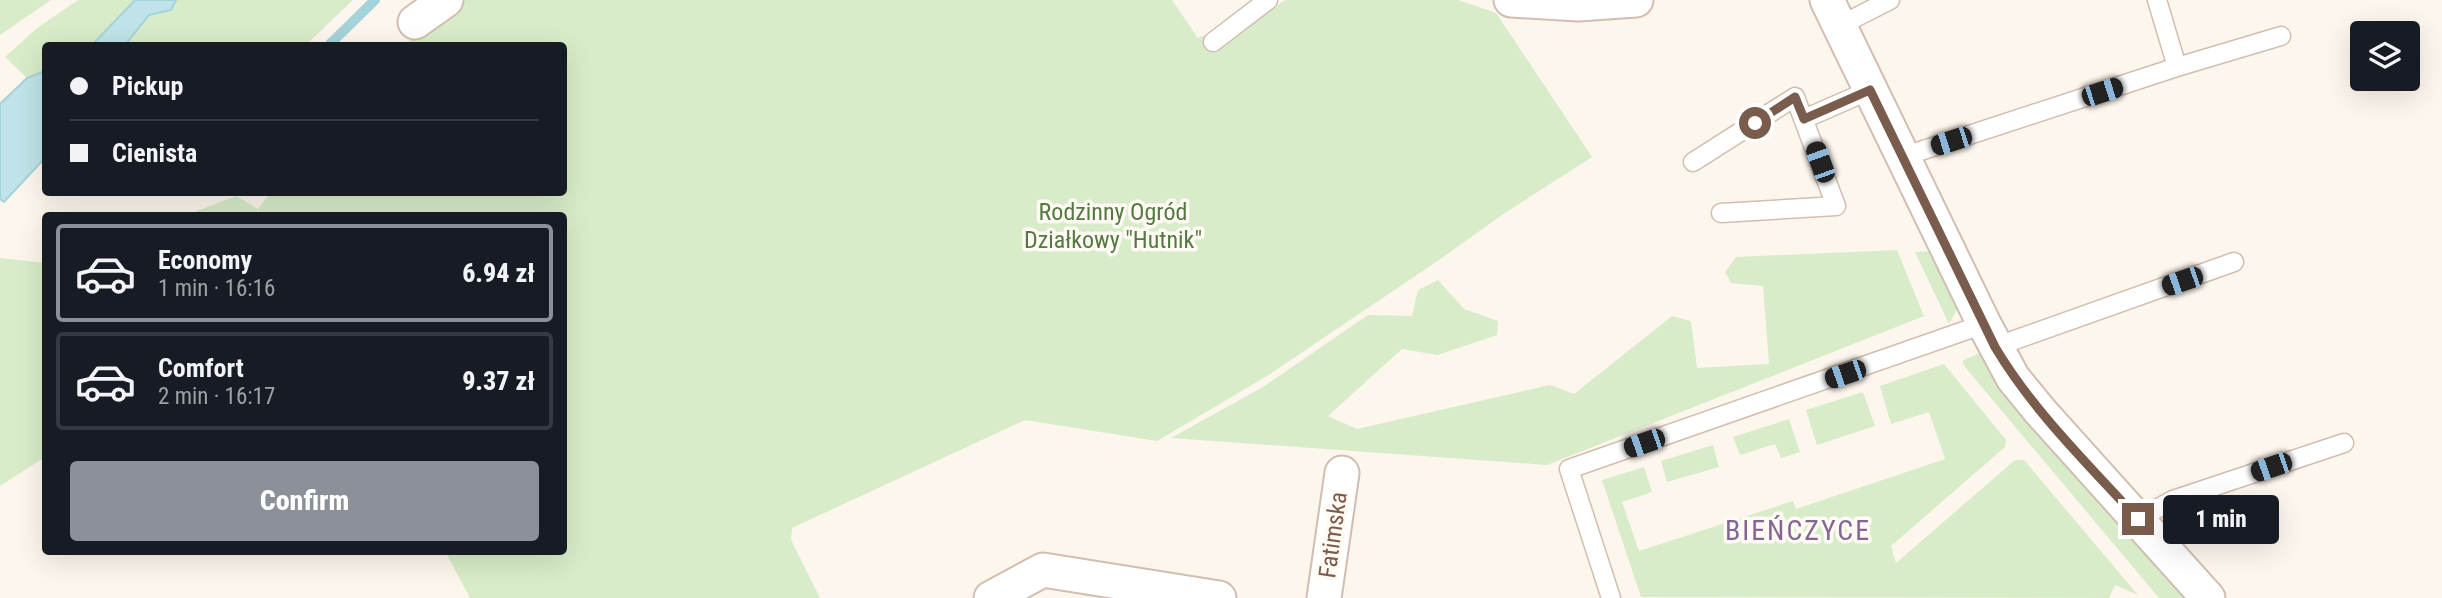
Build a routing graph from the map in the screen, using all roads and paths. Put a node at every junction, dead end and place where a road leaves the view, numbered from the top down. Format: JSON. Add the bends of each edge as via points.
{"nodes":[{"id":1,"x":446,"y":0,"type":"edge"},
{"id":2,"x":1268,"y":0,"type":"edge"},
{"id":3,"x":1636,"y":0,"type":"edge"},
{"id":4,"x":1890,"y":0,"type":"edge"},
{"id":5,"x":2157,"y":0,"type":"edge"},
{"id":6,"x":1517,"y":1,"type":"edge"},
{"id":7,"x":1833,"y":13,"type":"edge"},
{"id":8,"x":415,"y":22,"type":"dead end"},
{"id":9,"x":2281,"y":36,"type":"dead end"},
{"id":10,"x":1213,"y":42,"type":"dead end"},
{"id":11,"x":2177,"y":67,"type":"junction"},
{"id":12,"x":1870,"y":90,"type":"junction"},
{"id":13,"x":1804,"y":119,"type":"junction"},
{"id":14,"x":1902,"y":157,"type":"junction"},
{"id":15,"x":1693,"y":162,"type":"dead end"},
{"id":16,"x":1721,"y":213,"type":"dead end"},
{"id":17,"x":2234,"y":262,"type":"dead end"},
{"id":18,"x":1989,"y":336,"type":"junction"},
{"id":19,"x":2344,"y":443,"type":"dead end"},
{"id":20,"x":1342,"y":473,"type":"dead end"},
{"id":21,"x":2138,"y":519,"type":"junction"},
{"id":22,"x":991,"y":598,"type":"edge"},
{"id":23,"x":1219,"y":598,"type":"edge"},
{"id":24,"x":1324,"y":598,"type":"edge"},
{"id":25,"x":1611,"y":598,"type":"edge"},
{"id":26,"x":2208,"y":598,"type":"edge"}],
"edges":[{"from":1,"to":8,"type":"street"},
{"from":2,"to":10,"type":"lane"},
{"from":3,"to":6,"type":"street","via":[[1578,4]]},
{"from":4,"to":7,"type":"lane"},
{"from":5,"to":11,"type":"lane"},
{"from":7,"to":12,"type":"street"},
{"from":9,"to":11,"type":"lane"},
{"from":11,"to":14,"type":"lane"},
{"from":12,"to":13,"type":"lane"},
{"from":12,"to":14,"type":"street"},
{"from":13,"to":15,"type":"lane","via":[[1795,97]]},
{"from":13,"to":16,"type":"lane","via":[[1836,206]]},
{"from":14,"to":18,"type":"street"},
{"from":17,"to":18,"type":"lane"},
{"from":18,"to":21,"type":"street","via":[[2013,378]]},
{"from":18,"to":25,"type":"lane","via":[[1569,468]]},
{"from":19,"to":21,"type":"lane","via":[[2174,500]]},
{"from":20,"to":24,"type":"street","name":"Fatimska"},
{"from":21,"to":26,"type":"street"},
{"from":22,"to":23,"type":"street","via":[[1043,570]]}]}
